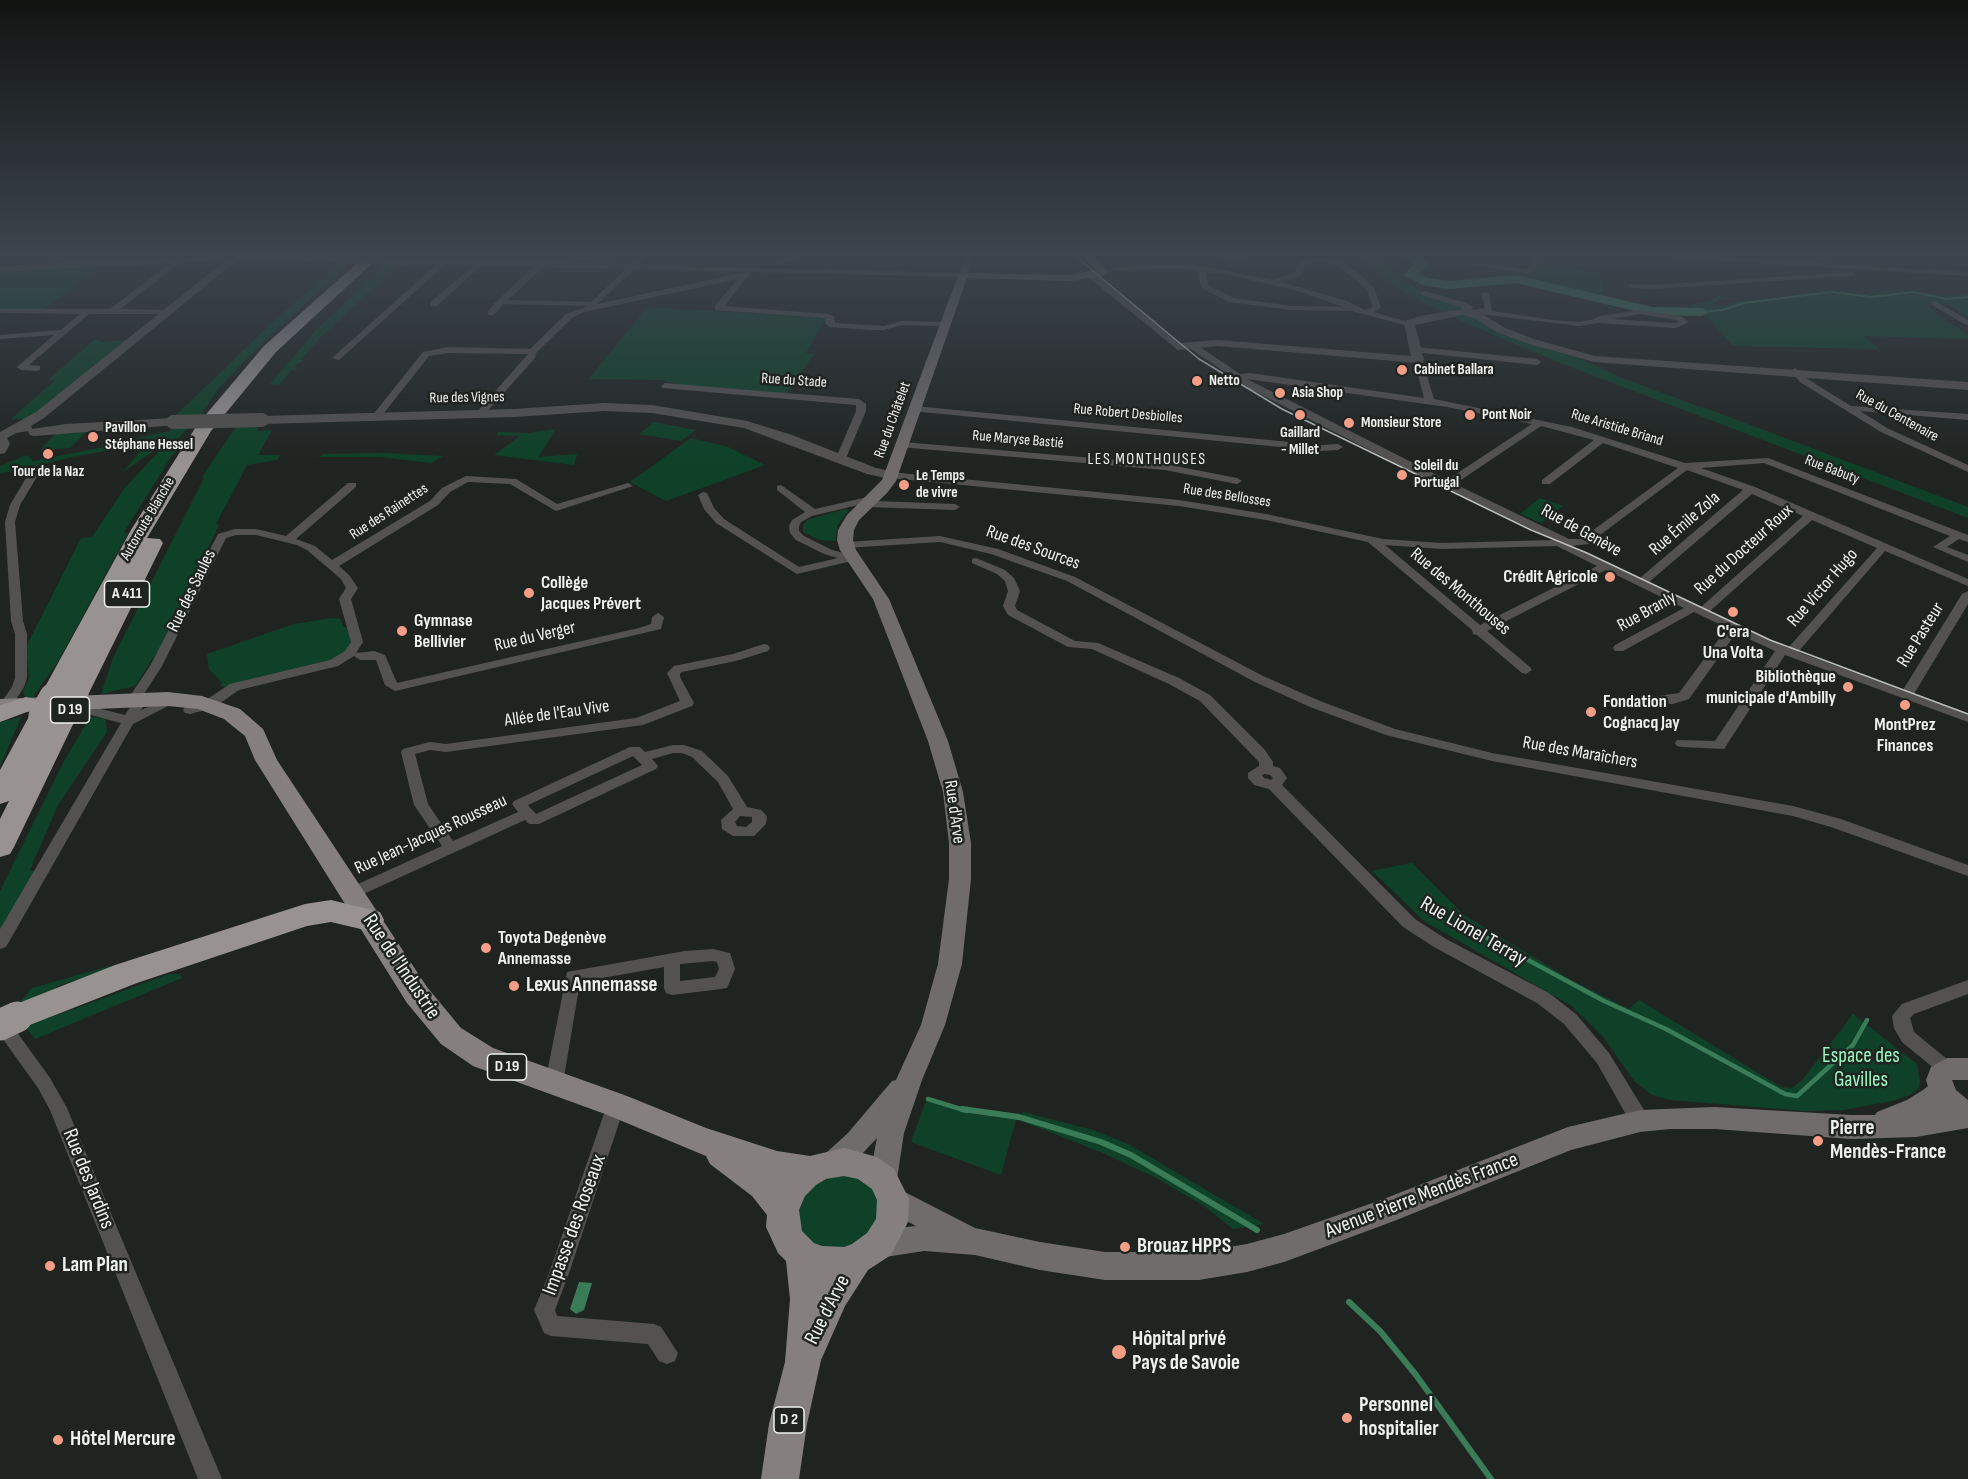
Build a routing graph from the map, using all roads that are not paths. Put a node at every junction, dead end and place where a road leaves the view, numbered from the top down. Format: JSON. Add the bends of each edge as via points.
{"nodes":[{"id":1,"x":70,"y":325,"type":"edge"},
{"id":2,"x":153,"y":325,"type":"edge"},
{"id":3,"x":296,"y":325,"type":"edge"},
{"id":4,"x":309,"y":325,"type":"edge"},
{"id":5,"x":373,"y":325,"type":"edge"},
{"id":6,"x":560,"y":325,"type":"edge"},
{"id":7,"x":835,"y":325,"type":"edge"},
{"id":8,"x":893,"y":325,"type":"edge"},
{"id":9,"x":943,"y":325,"type":"edge"},
{"id":10,"x":1156,"y":325,"type":"edge"},
{"id":11,"x":1167,"y":325,"type":"edge"},
{"id":12,"x":1409,"y":325,"type":"edge"},
{"id":13,"x":1499,"y":325,"type":"edge"},
{"id":14,"x":1662,"y":325,"type":"edge"},
{"id":15,"x":1678,"y":325,"type":"edge"},
{"id":16,"x":61,"y":332,"type":"junction"},
{"id":17,"x":0,"y":337,"type":"edge"},
{"id":18,"x":1191,"y":345,"type":"junction"},
{"id":19,"x":532,"y":352,"type":"junction"},
{"id":20,"x":1417,"y":355,"type":"junction"},
{"id":21,"x":336,"y":358,"type":"dead end"},
{"id":22,"x":1537,"y":362,"type":"dead end"},
{"id":23,"x":37,"y":368,"type":"dead end"},
{"id":24,"x":1801,"y":373,"type":"junction"},
{"id":25,"x":1237,"y":377,"type":"junction"},
{"id":26,"x":1968,"y":384,"type":"edge"},
{"id":27,"x":665,"y":386,"type":"dead end"},
{"id":28,"x":1430,"y":402,"type":"junction"},
{"id":29,"x":1849,"y":408,"type":"junction"},
{"id":30,"x":915,"y":409,"type":"junction"},
{"id":31,"x":1888,"y":411,"type":"junction"},
{"id":32,"x":480,"y":414,"type":"junction"},
{"id":33,"x":377,"y":416,"type":"junction"},
{"id":34,"x":1968,"y":417,"type":"edge"},
{"id":35,"x":1541,"y":422,"type":"junction"},
{"id":36,"x":1876,"y":425,"type":"junction"},
{"id":37,"x":26,"y":432,"type":"junction"},
{"id":38,"x":1602,"y":439,"type":"junction"},
{"id":39,"x":1,"y":441,"type":"edge"},
{"id":40,"x":902,"y":445,"type":"junction"},
{"id":41,"x":1338,"y":447,"type":"dead end"},
{"id":42,"x":0,"y":455,"type":"edge"},
{"id":43,"x":841,"y":459,"type":"junction"},
{"id":44,"x":1690,"y":466,"type":"junction"},
{"id":45,"x":1968,"y":469,"type":"edge"},
{"id":46,"x":890,"y":474,"type":"junction"},
{"id":47,"x":33,"y":475,"type":"dead end"},
{"id":48,"x":1237,"y":481,"type":"dead end"},
{"id":49,"x":1546,"y":482,"type":"dead end"},
{"id":50,"x":1449,"y":484,"type":"junction"},
{"id":51,"x":352,"y":485,"type":"dead end"},
{"id":52,"x":628,"y":486,"type":"dead end"},
{"id":53,"x":781,"y":488,"type":"dead end"},
{"id":54,"x":1751,"y":489,"type":"junction"},
{"id":55,"x":703,"y":495,"type":"dead end"},
{"id":56,"x":869,"y":502,"type":"junction"},
{"id":57,"x":955,"y":507,"type":"dead end"},
{"id":58,"x":813,"y":513,"type":"junction"},
{"id":59,"x":1811,"y":515,"type":"junction"},
{"id":60,"x":1963,"y":537,"type":"edge"},
{"id":61,"x":288,"y":540,"type":"junction"},
{"id":62,"x":1372,"y":540,"type":"junction"},
{"id":63,"x":1557,"y":543,"type":"junction"},
{"id":64,"x":1572,"y":543,"type":"junction"},
{"id":65,"x":1884,"y":546,"type":"junction"},
{"id":66,"x":849,"y":551,"type":"junction"},
{"id":67,"x":1968,"y":559,"type":"edge"},
{"id":68,"x":976,"y":561,"type":"dead end"},
{"id":69,"x":332,"y":565,"type":"junction"},
{"id":70,"x":1605,"y":566,"type":"junction"},
{"id":71,"x":1641,"y":583,"type":"junction"},
{"id":72,"x":1968,"y":583,"type":"edge"},
{"id":73,"x":1968,"y":594,"type":"edge"},
{"id":74,"x":1697,"y":610,"type":"junction"},
{"id":75,"x":658,"y":617,"type":"dead end"},
{"id":76,"x":1734,"y":627,"type":"junction"},
{"id":77,"x":1478,"y":631,"type":"junction"},
{"id":78,"x":357,"y":642,"type":"junction"},
{"id":79,"x":1194,"y":645,"type":"joint"},
{"id":80,"x":764,"y":648,"type":"dead end"},
{"id":81,"x":1619,"y":648,"type":"dead end"},
{"id":82,"x":1786,"y":652,"type":"junction"},
{"id":83,"x":360,"y":656,"type":"junction"},
{"id":84,"x":334,"y":663,"type":"junction"},
{"id":85,"x":1526,"y":670,"type":"dead end"},
{"id":86,"x":1906,"y":696,"type":"junction"},
{"id":87,"x":1657,"y":700,"type":"dead end"},
{"id":88,"x":205,"y":705,"type":"junction"},
{"id":89,"x":140,"y":706,"type":"junction"},
{"id":90,"x":32,"y":708,"type":"edge"},
{"id":91,"x":1968,"y":718,"type":"edge"},
{"id":92,"x":1682,"y":743,"type":"dead end"},
{"id":93,"x":642,"y":757,"type":"junction"},
{"id":94,"x":0,"y":795,"type":"edge"},
{"id":95,"x":742,"y":811,"type":"dead end"},
{"id":96,"x":527,"y":813,"type":"junction"},
{"id":97,"x":0,"y":847,"type":"edge"},
{"id":98,"x":450,"y":848,"type":"junction"},
{"id":99,"x":1968,"y":871,"type":"edge"},
{"id":100,"x":352,"y":893,"type":"junction"},
{"id":101,"x":369,"y":920,"type":"junction"},
{"id":102,"x":0,"y":943,"type":"edge"},
{"id":103,"x":672,"y":960,"type":"dead end"},
{"id":104,"x":1968,"y":987,"type":"edge"},
{"id":105,"x":6,"y":1022,"type":"edge"},
{"id":106,"x":1952,"y":1076,"type":"edge"},
{"id":107,"x":909,"y":1080,"type":"junction"},
{"id":108,"x":554,"y":1083,"type":"junction"},
{"id":109,"x":616,"y":1105,"type":"junction"},
{"id":110,"x":1968,"y":1117,"type":"edge"},
{"id":111,"x":1640,"y":1121,"type":"junction"},
{"id":112,"x":1869,"y":1126,"type":"junction"},
{"id":113,"x":700,"y":1140,"type":"junction"},
{"id":114,"x":824,"y":1166,"type":"junction"},
{"id":115,"x":888,"y":1189,"type":"junction"},
{"id":116,"x":783,"y":1210,"type":"junction"},
{"id":117,"x":975,"y":1242,"type":"junction"},
{"id":118,"x":867,"y":1252,"type":"junction"},
{"id":119,"x":802,"y":1254,"type":"junction"},
{"id":120,"x":667,"y":1353,"type":"dead end"},
{"id":121,"x":803,"y":1362,"type":"junction"},
{"id":122,"x":210,"y":1479,"type":"edge"},
{"id":123,"x":780,"y":1479,"type":"edge"}],
"edges":[{"from":1,"to":16,"type":"street"},
{"from":2,"to":37,"type":"street","via":[[40,415]]},
{"from":3,"to":90,"type":"highway","name":"Autoroute Blanche","number":"A 411","via":[[270,349],[203,429]]},
{"from":4,"to":90,"type":"highway","name":"Autoroute Blanche","number":"A 411","via":[[259,378],[223,425],[164,522]]},
{"from":5,"to":21,"type":"street"},
{"from":6,"to":19,"type":"street"},
{"from":7,"to":8,"type":"street"},
{"from":9,"to":30,"type":"main road","name":"Rue du Châtelet"},
{"from":10,"to":18,"type":"street","name":"Rue de Genève","via":[[1178,347]]},
{"from":11,"to":18,"type":"street","name":"Rue de Genève"},
{"from":12,"to":20,"type":"street"},
{"from":13,"to":24,"type":"street","via":[[1530,341],[1584,357]]},
{"from":14,"to":15,"type":"street"},
{"from":16,"to":17,"type":"street"},
{"from":16,"to":23,"type":"street","via":[[21,367]]},
{"from":18,"to":20,"type":"street","via":[[1218,343]]},
{"from":18,"to":25,"type":"street","name":"Rue de Genève"},
{"from":19,"to":32,"type":"street"},
{"from":19,"to":33,"type":"street","via":[[448,350],[426,354]]},
{"from":20,"to":22,"type":"street"},
{"from":20,"to":28,"type":"street"},
{"from":24,"to":26,"type":"street"},
{"from":24,"to":29,"type":"street","name":"Rue du Centenaire"},
{"from":25,"to":28,"type":"street","name":"Rue Aristide Briand"},
{"from":25,"to":50,"type":"street","name":"Rue de Genève"},
{"from":27,"to":43,"type":"street","name":"Rue du Stade","via":[[859,402],[861,411]]},
{"from":28,"to":35,"type":"street","name":"Rue Aristide Briand"},
{"from":29,"to":31,"type":"street"},
{"from":29,"to":36,"type":"street","name":"Rue du Centenaire"},
{"from":30,"to":40,"type":"main road","name":"Rue du Châtelet"},
{"from":30,"to":41,"type":"street","name":"Rue Robert Desbiolles"},
{"from":31,"to":34,"type":"street"},
{"from":31,"to":36,"type":"street","via":[[1877,416]]},
{"from":32,"to":33,"type":"street","name":"Rue des Vignes"},
{"from":32,"to":43,"type":"street","name":"Rue des Vignes","via":[[604,407],[691,413],[759,428]]},
{"from":33,"to":37,"type":"street","name":"Rue des Vignes","bridge":true,"via":[[173,422]]},
{"from":35,"to":38,"type":"street","name":"Rue Aristide Briand"},
{"from":35,"to":50,"type":"street"},
{"from":36,"to":45,"type":"street","name":"Rue du Centenaire"},
{"from":37,"to":39,"type":"street","name":"Rue des Vignes"},
{"from":37,"to":42,"type":"street"},
{"from":38,"to":44,"type":"street","name":"Rue Aristide Briand"},
{"from":38,"to":49,"type":"street"},
{"from":40,"to":46,"type":"main road","name":"Rue du Châtelet"},
{"from":40,"to":48,"type":"street","name":"Rue Maryse Bastié","via":[[1165,467]]},
{"from":43,"to":46,"type":"street","name":"Rue des Vignes"},
{"from":44,"to":54,"type":"street","name":"Rue Aristide Briand"},
{"from":44,"to":60,"type":"street","name":"Rue Babuty","via":[[1765,460]]},
{"from":44,"to":64,"type":"street","via":[[1590,539]]},
{"from":46,"to":56,"type":"main road","via":[[886,486]]},
{"from":46,"to":62,"type":"street","name":"Rue des Bellosses","via":[[1179,503]]},
{"from":47,"to":90,"type":"street","via":[[10,522],[21,634],[18,687]]},
{"from":50,"to":64,"type":"street","name":"Rue de Genève"},
{"from":51,"to":61,"type":"street"},
{"from":52,"to":69,"type":"street","name":"Rue des Rainettes","via":[[556,508],[512,481],[465,479],[434,503]]},
{"from":53,"to":58,"type":"street"},
{"from":54,"to":59,"type":"street","name":"Rue Aristide Briand"},
{"from":54,"to":71,"type":"street","name":"Rue Émile Zola"},
{"from":55,"to":66,"type":"street","via":[[720,521],[797,571]]},
{"from":56,"to":57,"type":"street"},
{"from":56,"to":58,"type":"street"},
{"from":56,"to":66,"type":"main road","via":[[848,524]]},
{"from":58,"to":66,"type":"street","via":[[797,520],[796,533],[828,552]]},
{"from":59,"to":65,"type":"street","name":"Rue Aristide Briand"},
{"from":59,"to":74,"type":"street","name":"Rue du Docteur Roux"},
{"from":60,"to":67,"type":"street","name":"Rue Babuty","via":[[1939,547]]},
{"from":61,"to":69,"type":"street","name":"Rue des Saules","via":[[309,546]]},
{"from":61,"to":89,"type":"street","name":"Rue des Saules","via":[[242,532],[219,538]]},
{"from":62,"to":63,"type":"street","name":"Rue des Bellosses","via":[[1432,546]]},
{"from":62,"to":77,"type":"street","name":"Rue des Monthouses"},
{"from":63,"to":64,"type":"street","name":"Rue de Genève"},
{"from":63,"to":70,"type":"street","name":"Rue de Genève"},
{"from":65,"to":72,"type":"street","name":"Rue Aristide Briand"},
{"from":65,"to":82,"type":"street","name":"Rue Victor Hugo"},
{"from":66,"to":79,"type":"street","name":"Rue des Sources","via":[[940,539],[994,551],[1075,581]]},
{"from":66,"to":107,"type":"main road","name":"Rue d'Arve","via":[[884,606],[938,741],[957,816],[960,879],[950,964],[933,1025]]},
{"from":68,"to":111,"type":"street","name":"Rue Lionel Terray","via":[[1010,580],[1014,591],[1008,607],[1012,612],[1074,645],[1094,646],[1205,698],[1260,753],[1266,769],[1279,775],[1274,785],[1409,923],[1543,998],[1570,1019],[1603,1058]]},
{"from":69,"to":78,"type":"street","name":"Rue des Saules","via":[[352,588],[345,597]]},
{"from":70,"to":71,"type":"street","name":"Rue de Genève"},
{"from":70,"to":77,"type":"street"},
{"from":71,"to":74,"type":"street","name":"Rue de Genève"},
{"from":73,"to":86,"type":"street","name":"Rue Pasteur"},
{"from":74,"to":76,"type":"street","name":"Rue de Genève"},
{"from":74,"to":81,"type":"street","name":"Rue Branly"},
{"from":75,"to":83,"type":"street","name":"Rue du Verger","via":[[657,626],[642,631],[395,687],[381,658]]},
{"from":76,"to":82,"type":"street","name":"Rue de Genève"},
{"from":76,"to":87,"type":"street","via":[[1684,696]]},
{"from":77,"to":85,"type":"street","name":"Rue des Monthouses"},
{"from":78,"to":83,"type":"street"},
{"from":78,"to":84,"type":"street","via":[[351,652]]},
{"from":79,"to":99,"type":"street","name":"Rue des Maraîchers","via":[[1315,704],[1404,736],[1492,757],[1803,814]]},
{"from":80,"to":98,"type":"street","name":"Allée de l'Eau Vive","via":[[678,669],[674,677],[687,702],[638,722],[446,748],[430,746],[408,752],[421,805]]},
{"from":82,"to":86,"type":"street","name":"Rue de Genève"},
{"from":82,"to":92,"type":"street","name":"Rue Victor Hugo","via":[[1719,746]]},
{"from":83,"to":84,"type":"street"},
{"from":84,"to":88,"type":"street","via":[[239,686]]},
{"from":86,"to":91,"type":"street","name":"Rue de Genève"},
{"from":88,"to":89,"type":"main road","name":"Rue de l'Industrie","number":"D 19"},
{"from":88,"to":100,"type":"main road","name":"Rue de l'Industrie","number":"D 19","via":[[266,760]]},
{"from":89,"to":90,"type":"main road","name":"Rue de l'Industrie","number":"D 19"},
{"from":89,"to":90,"type":"main road","name":"Rue de l'Industrie","number":"D 19"},
{"from":89,"to":102,"type":"street"},
{"from":90,"to":94,"type":"highway","name":"Autoroute Blanche","number":"A 411"},
{"from":90,"to":97,"type":"highway","name":"Autoroute Blanche","number":"A 411"},
{"from":93,"to":95,"type":"street","name":"Rue Jean-Jacques Rousseau","via":[[673,749],[697,754],[723,779]]},
{"from":93,"to":96,"type":"street","name":"Rue Jean-Jacques Rousseau","via":[[635,750],[519,804]]},
{"from":93,"to":96,"type":"street","name":"Rue Jean-Jacques Rousseau","via":[[651,766],[534,821]]},
{"from":96,"to":98,"type":"street","name":"Rue Jean-Jacques Rousseau"},
{"from":98,"to":100,"type":"street","name":"Rue Jean-Jacques Rousseau"},
{"from":100,"to":101,"type":"main road","name":"Rue de l'Industrie","number":"D 19"},
{"from":101,"to":105,"type":"highway","via":[[336,912],[312,913],[134,971]]},
{"from":101,"to":108,"type":"main road","name":"Rue de l'Industrie","number":"D 19","via":[[428,1011],[451,1036],[483,1057]]},
{"from":103,"to":108,"type":"street","via":[[573,977]]},
{"from":104,"to":106,"type":"street","via":[[1908,1009],[1901,1016],[1908,1037]]},
{"from":105,"to":122,"type":"street","name":"Rue des Jardins","via":[[58,1108]]},
{"from":106,"to":110,"type":"main road","via":[[1952,1104]]},
{"from":106,"to":112,"type":"main road","name":"Avenue Pierre Mendès France","via":[[1932,1098],[1916,1108]]},
{"from":107,"to":114,"type":"main road","name":"Rue d'Arve","via":[[864,1135]]},
{"from":107,"to":115,"type":"main road","name":"Rue d'Arve","via":[[888,1143]]},
{"from":108,"to":109,"type":"main road","name":"Rue de l'Industrie","number":"D 19"},
{"from":109,"to":113,"type":"main road","name":"Rue de l'Industrie","number":"D 19"},
{"from":109,"to":120,"type":"street","name":"Impasse des Roseaux","via":[[544,1310],[550,1326],[654,1334]]},
{"from":110,"to":112,"type":"main road","name":"Avenue Pierre Mendès France","via":[[1916,1125]]},
{"from":111,"to":112,"type":"main road","name":"Avenue Pierre Mendès France","via":[[1715,1118]]},
{"from":111,"to":117,"type":"main road","name":"Avenue Pierre Mendès France","via":[[1568,1139],[1334,1232],[1222,1263],[1184,1267],[1105,1266]]},
{"from":113,"to":114,"type":"main road","name":"Rue de l'Industrie","number":"D 19","via":[[777,1165]]},
{"from":113,"to":116,"type":"main road","name":"Rue de l'Industrie","number":"D 19","via":[[752,1176]]},
{"from":114,"to":115,"type":"main road","via":[[859,1164],[872,1170]]},
{"from":114,"to":116,"type":"main road","via":[[792,1187]]},
{"from":115,"to":117,"type":"main road","name":"Avenue Pierre Mendès France"},
{"from":115,"to":118,"type":"main road","via":[[892,1222]]},
{"from":116,"to":119,"type":"main road","via":[[786,1235]]},
{"from":117,"to":118,"type":"main road","name":"Avenue Pierre Mendès France","via":[[924,1238]]},
{"from":118,"to":119,"type":"main road","via":[[832,1263]]},
{"from":118,"to":121,"type":"main road","name":"Rue d'Arve","number":"D 2","via":[[833,1294]]},
{"from":119,"to":121,"type":"main road","name":"Rue d'Arve","number":"D 2","via":[[807,1299]]},
{"from":121,"to":123,"type":"main road","name":"Rue d'Arve","number":"D 2"}]}
